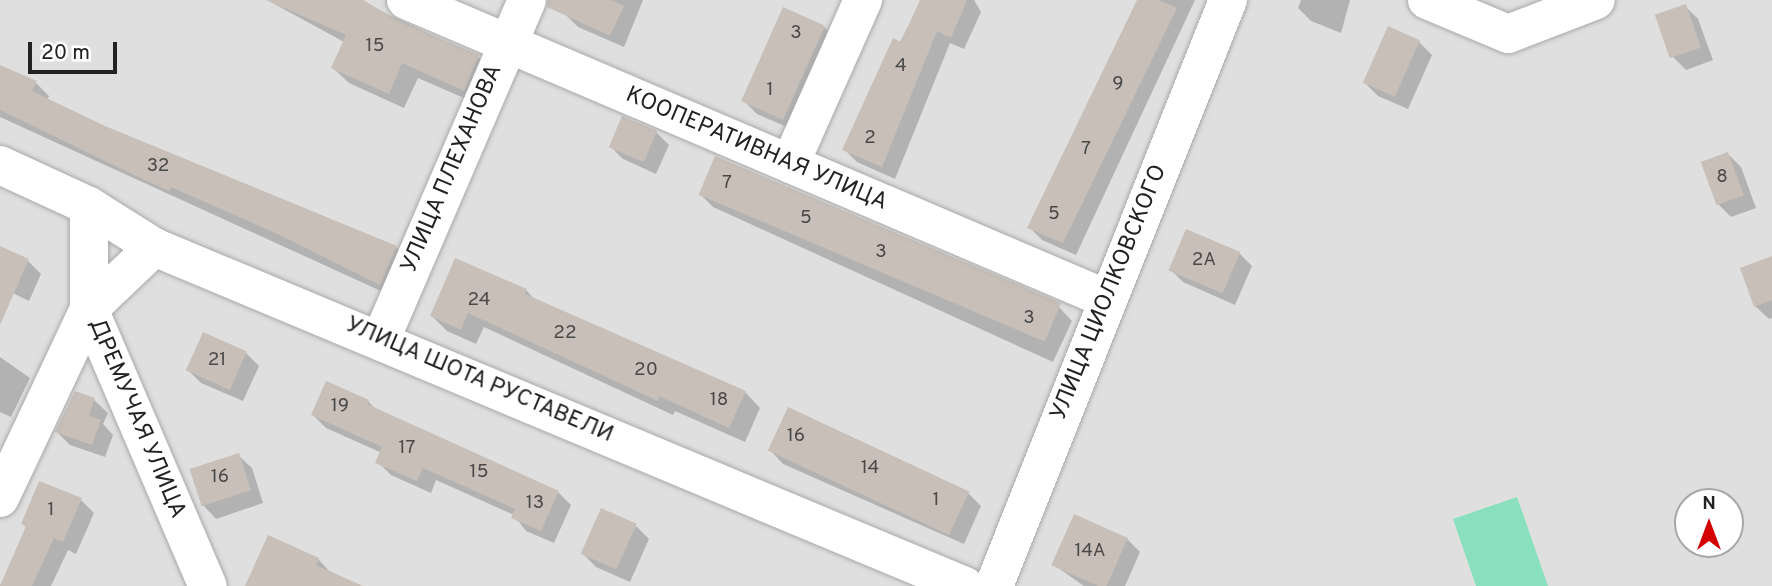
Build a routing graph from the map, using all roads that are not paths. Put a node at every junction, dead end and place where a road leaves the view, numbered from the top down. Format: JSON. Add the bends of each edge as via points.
{"nodes":[{"id":1,"x":406,"y":0,"type":"edge"},
{"id":2,"x":527,"y":0,"type":"edge"},
{"id":3,"x":863,"y":0,"type":"edge"},
{"id":4,"x":1228,"y":0,"type":"edge"},
{"id":5,"x":1427,"y":0,"type":"edge"},
{"id":6,"x":1596,"y":0,"type":"edge"},
{"id":7,"x":506,"y":46,"type":"junction"},
{"id":8,"x":790,"y":163,"type":"junction"},
{"id":9,"x":0,"y":165,"type":"edge"},
{"id":10,"x":89,"y":206,"type":"junction"},
{"id":11,"x":154,"y":247,"type":"junction"},
{"id":12,"x":1107,"y":299,"type":"junction"},
{"id":13,"x":89,"y":309,"type":"junction"},
{"id":14,"x":381,"y":339,"type":"junction"},
{"id":15,"x":0,"y":498,"type":"edge"},
{"id":16,"x":208,"y":586,"type":"edge"},
{"id":17,"x":965,"y":586,"type":"edge"},
{"id":18,"x":994,"y":586,"type":"edge"}],
"edges":[{"from":1,"to":7,"type":"street","name":"КООПЕРАТИВНАЯ УЛИЦА"},
{"from":2,"to":7,"type":"street","name":"УЛИЦА ПЛЕХАНОВА"},
{"from":3,"to":8,"type":"street"},
{"from":4,"to":12,"type":"street","name":"УЛИЦА ЦИОЛКОВСКОГО"},
{"from":5,"to":6,"type":"street","via":[[1508,34]]},
{"from":7,"to":8,"type":"street","name":"КООПЕРАТИВНАЯ УЛИЦА"},
{"from":7,"to":14,"type":"street","name":"УЛИЦА ПЛЕХАНОВА"},
{"from":8,"to":12,"type":"street","name":"КООПЕРАТИВНАЯ УЛИЦА"},
{"from":9,"to":10,"type":"street","name":"УЛИЦА ШОТА РУСТАВЕЛИ"},
{"from":10,"to":11,"type":"street","name":"УЛИЦА ШОТА РУСТАВЕЛИ"},
{"from":10,"to":13,"type":"street","name":"ДРЕМУЧАЯ УЛИЦА"},
{"from":11,"to":13,"type":"street"},
{"from":11,"to":14,"type":"street","name":"УЛИЦА ШОТА РУСТАВЕЛИ"},
{"from":12,"to":18,"type":"street","name":"УЛИЦА ЦИОЛКОВСКОГО"},
{"from":13,"to":15,"type":"street"},
{"from":13,"to":16,"type":"street","name":"ДРЕМУЧАЯ УЛИЦА"},
{"from":14,"to":17,"type":"street","name":"УЛИЦА ШОТА РУСТАВЕЛИ"}]}
